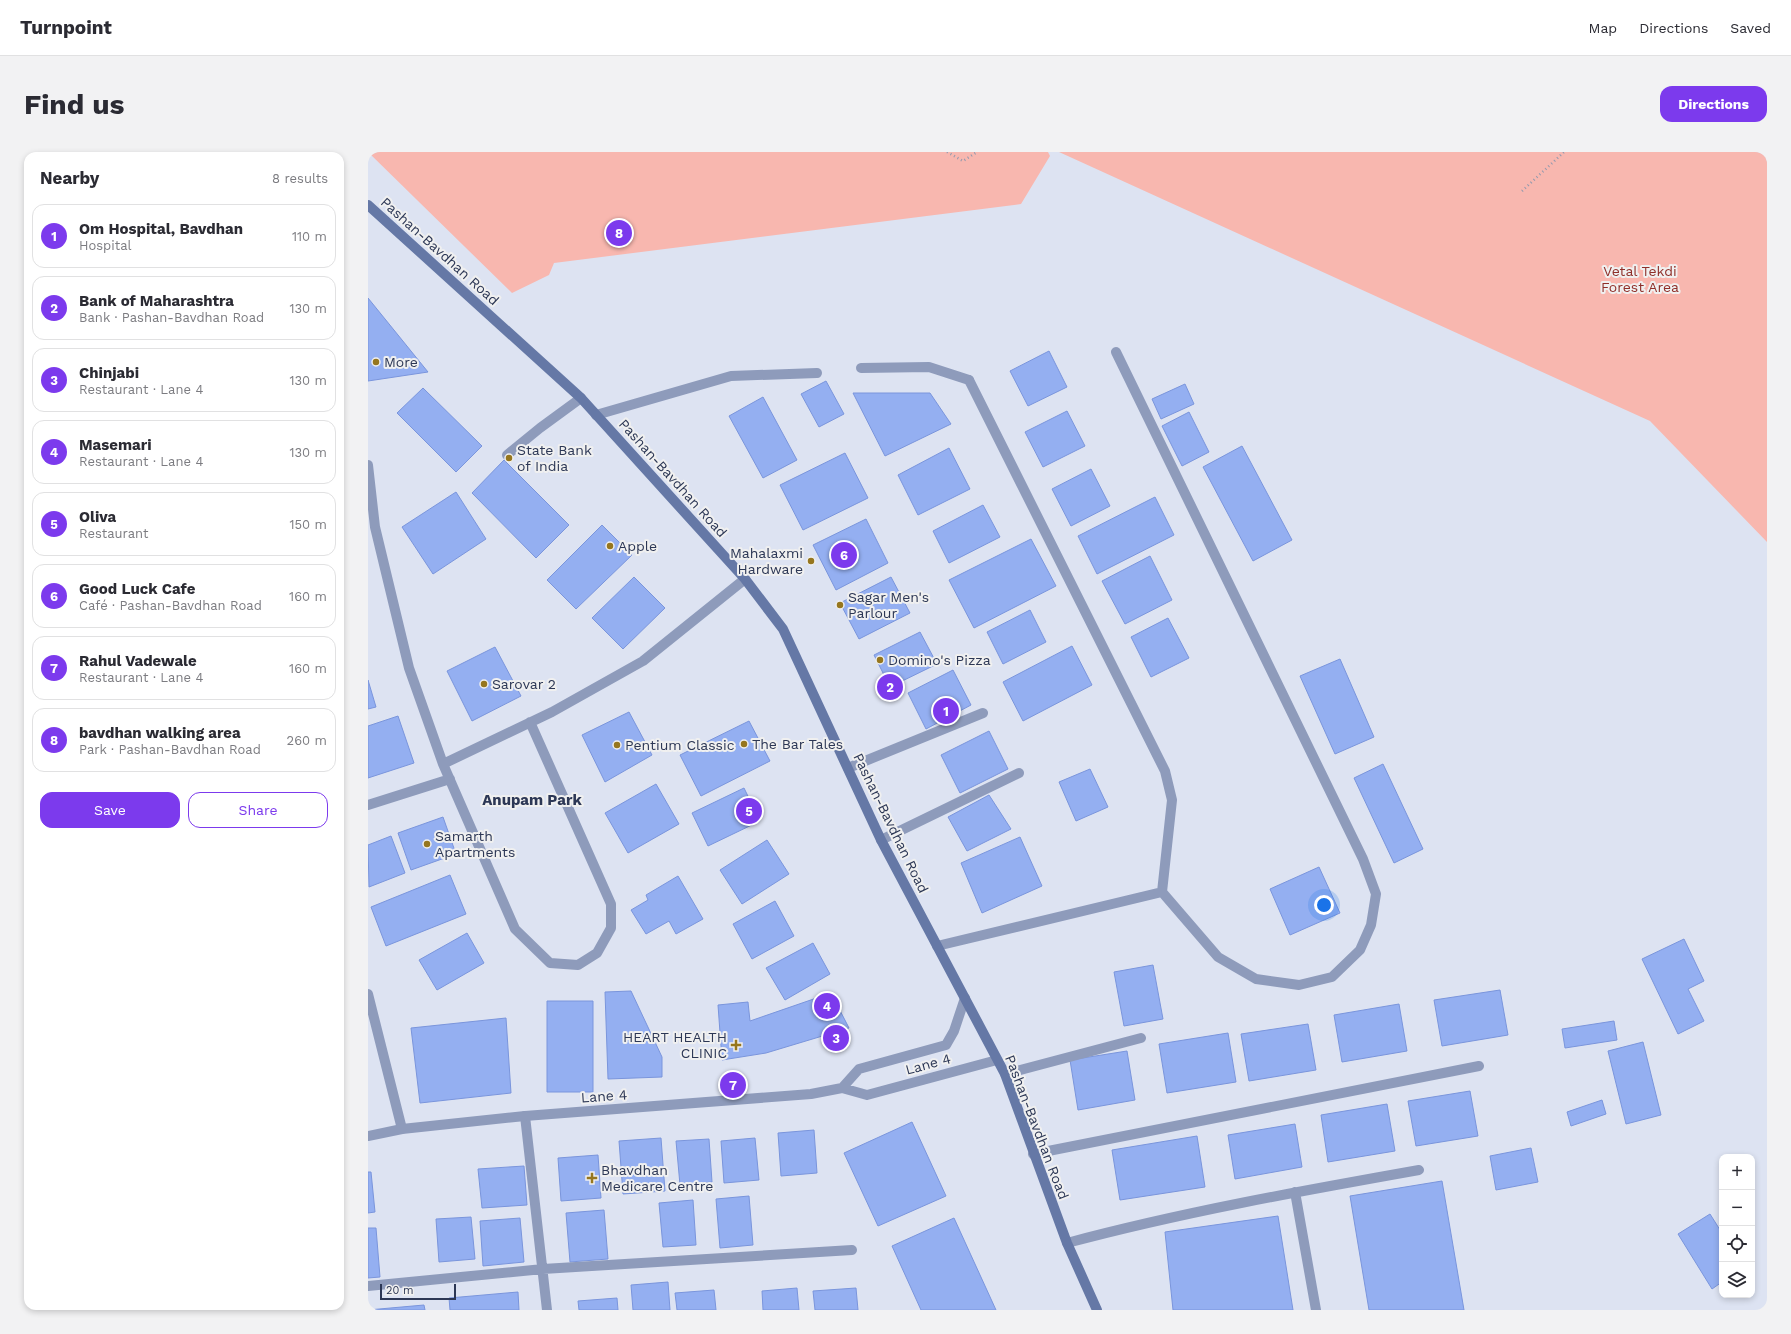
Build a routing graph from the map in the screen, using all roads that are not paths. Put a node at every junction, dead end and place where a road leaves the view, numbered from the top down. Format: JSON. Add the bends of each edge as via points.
{"nodes":[{"id":1,"x":368,"y":205,"type":"edge"},
{"id":2,"x":1116,"y":352,"type":"dead end"},
{"id":3,"x":861,"y":368,"type":"dead end"},
{"id":4,"x":818,"y":373,"type":"dead end"},
{"id":5,"x":581,"y":398,"type":"junction"},
{"id":6,"x":596,"y":415,"type":"junction"},
{"id":7,"x":507,"y":456,"type":"dead end"},
{"id":8,"x":368,"y":465,"type":"edge"},
{"id":9,"x":745,"y":579,"type":"junction"},
{"id":10,"x":983,"y":714,"type":"dead end"},
{"id":11,"x":530,"y":722,"type":"junction"},
{"id":12,"x":443,"y":764,"type":"junction"},
{"id":13,"x":848,"y":768,"type":"junction"},
{"id":14,"x":1019,"y":773,"type":"dead end"},
{"id":15,"x":450,"y":779,"type":"junction"},
{"id":16,"x":368,"y":805,"type":"edge"},
{"id":17,"x":881,"y":840,"type":"junction"},
{"id":18,"x":1162,"y":892,"type":"junction"},
{"id":19,"x":937,"y":946,"type":"junction"},
{"id":20,"x":368,"y":994,"type":"edge"},
{"id":21,"x":965,"y":998,"type":"junction"},
{"id":22,"x":1141,"y":1038,"type":"dead end"},
{"id":23,"x":998,"y":1060,"type":"junction"},
{"id":24,"x":1479,"y":1066,"type":"dead end"},
{"id":25,"x":1005,"y":1074,"type":"junction"},
{"id":26,"x":842,"y":1088,"type":"junction"},
{"id":27,"x":525,"y":1116,"type":"junction"},
{"id":28,"x":402,"y":1129,"type":"junction"},
{"id":29,"x":368,"y":1136,"type":"edge"},
{"id":30,"x":1033,"y":1154,"type":"junction"},
{"id":31,"x":1419,"y":1170,"type":"dead end"},
{"id":32,"x":1295,"y":1192,"type":"junction"},
{"id":33,"x":1067,"y":1243,"type":"junction"},
{"id":34,"x":852,"y":1250,"type":"dead end"},
{"id":35,"x":543,"y":1269,"type":"junction"},
{"id":36,"x":368,"y":1286,"type":"edge"},
{"id":37,"x":547,"y":1310,"type":"edge"},
{"id":38,"x":1097,"y":1310,"type":"edge"},
{"id":39,"x":1316,"y":1310,"type":"edge"}],
"edges":[{"from":1,"to":5,"type":"main road","name":"Pashan-Bavdhan Road"},
{"from":2,"to":18,"type":"street","via":[[1363,859],[1376,894],[1371,925],[1360,950],[1332,977],[1299,985],[1256,979],[1218,957]]},
{"from":3,"to":18,"type":"street","via":[[929,367],[969,380],[1165,771],[1172,800]]},
{"from":4,"to":6,"type":"street","via":[[731,376]]},
{"from":5,"to":6,"type":"main road","name":"Pashan-Bavdhan Road"},
{"from":5,"to":7,"type":"street"},
{"from":6,"to":9,"type":"main road","name":"Pashan-Bavdhan Road"},
{"from":8,"to":12,"type":"street","via":[[375,526],[409,668]]},
{"from":9,"to":11,"type":"street","via":[[643,661]]},
{"from":9,"to":13,"type":"main road","name":"Pashan-Bavdhan Road","via":[[783,629]]},
{"from":10,"to":13,"type":"street"},
{"from":11,"to":12,"type":"street"},
{"from":11,"to":15,"type":"street","via":[[611,904],[611,928],[597,953],[578,965],[550,963],[515,929]]},
{"from":12,"to":15,"type":"street"},
{"from":13,"to":17,"type":"main road","name":"Pashan-Bavdhan Road"},
{"from":14,"to":17,"type":"street"},
{"from":15,"to":16,"type":"street"},
{"from":17,"to":19,"type":"main road","name":"Pashan-Bavdhan Road"},
{"from":18,"to":19,"type":"street"},
{"from":19,"to":21,"type":"main road","name":"Pashan-Bavdhan Road"},
{"from":20,"to":28,"type":"street"},
{"from":21,"to":23,"type":"main road","name":"Pashan-Bavdhan Road"},
{"from":21,"to":26,"type":"street","name":"Lane 4","via":[[954,1031],[946,1045],[859,1068]]},
{"from":22,"to":25,"type":"street"},
{"from":23,"to":25,"type":"main road","name":"Pashan-Bavdhan Road"},
{"from":23,"to":26,"type":"street","name":"Lane 4","via":[[867,1095]]},
{"from":24,"to":30,"type":"street"},
{"from":25,"to":30,"type":"main road","name":"Pashan-Bavdhan Road"},
{"from":26,"to":27,"type":"street","name":"Lane 4","via":[[811,1094]]},
{"from":27,"to":28,"type":"street","name":"Lane 4"},
{"from":27,"to":35,"type":"street"},
{"from":28,"to":29,"type":"street","name":"Lane 4"},
{"from":30,"to":33,"type":"main road","name":"Pashan-Bavdhan Road"},
{"from":31,"to":32,"type":"street"},
{"from":32,"to":33,"type":"street","via":[[1118,1229]]},
{"from":32,"to":39,"type":"street"},
{"from":33,"to":38,"type":"main road","name":"Pashan-Bavdhan Road"},
{"from":34,"to":35,"type":"street"},
{"from":35,"to":36,"type":"street"},
{"from":35,"to":37,"type":"street"}]}
